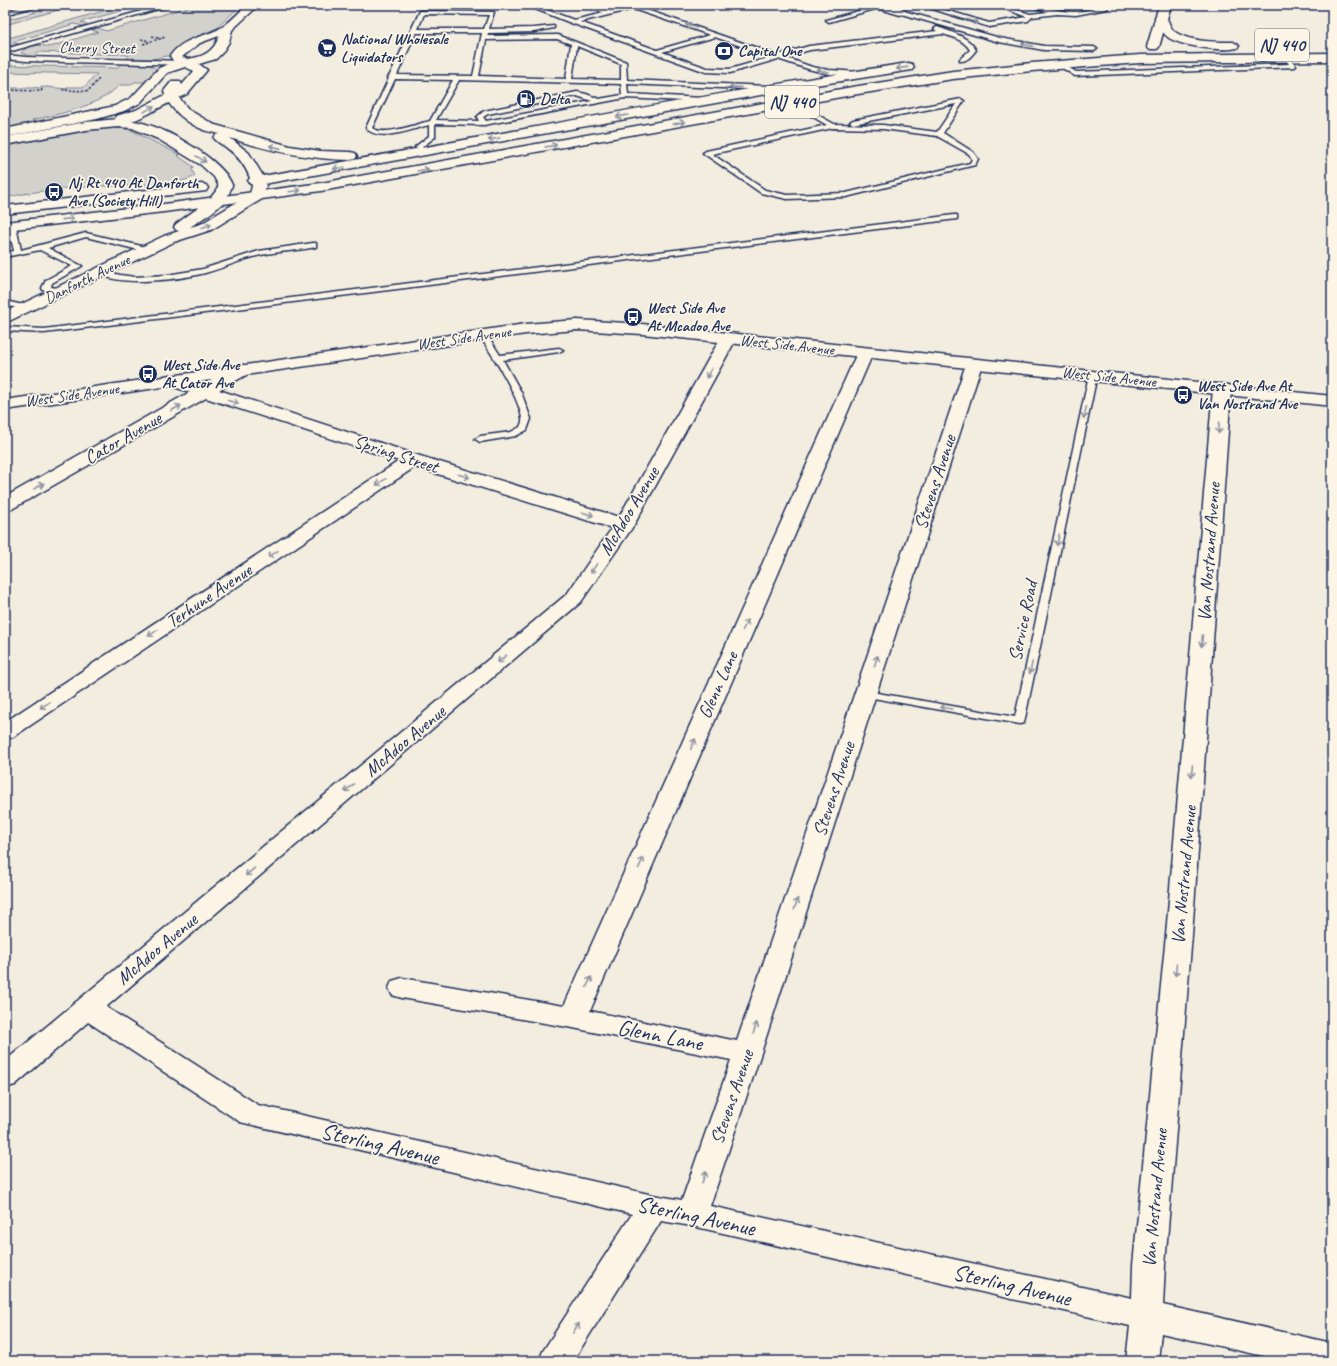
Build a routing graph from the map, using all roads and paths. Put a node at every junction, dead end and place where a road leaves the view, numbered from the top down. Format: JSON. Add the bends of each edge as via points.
{"nodes":[{"id":1,"x":36,"y":5,"type":"edge"},
{"id":2,"x":69,"y":5,"type":"edge"},
{"id":3,"x":169,"y":5,"type":"edge"},
{"id":4,"x":253,"y":5,"type":"edge"},
{"id":5,"x":528,"y":5,"type":"edge"},
{"id":6,"x":588,"y":5,"type":"edge"},
{"id":7,"x":640,"y":5,"type":"edge"},
{"id":8,"x":881,"y":5,"type":"edge"},
{"id":9,"x":923,"y":5,"type":"edge"},
{"id":10,"x":998,"y":5,"type":"edge"},
{"id":11,"x":1031,"y":5,"type":"edge"},
{"id":12,"x":1106,"y":5,"type":"edge"},
{"id":13,"x":1166,"y":5,"type":"edge"},
{"id":14,"x":73,"y":6,"type":"edge"},
{"id":15,"x":631,"y":6,"type":"edge"},
{"id":16,"x":900,"y":12,"type":"junction"},
{"id":17,"x":1057,"y":12,"type":"junction"},
{"id":18,"x":5,"y":13,"type":"edge"},
{"id":19,"x":610,"y":13,"type":"junction"},
{"id":20,"x":1030,"y":16,"type":"junction"},
{"id":21,"x":1161,"y":17,"type":"junction"},
{"id":22,"x":829,"y":20,"type":"dead end"},
{"id":23,"x":573,"y":22,"type":"junction"},
{"id":24,"x":564,"y":24,"type":"dead end"},
{"id":25,"x":552,"y":27,"type":"dead end"},
{"id":26,"x":227,"y":29,"type":"junction"},
{"id":27,"x":414,"y":30,"type":"junction"},
{"id":28,"x":486,"y":31,"type":"junction"},
{"id":29,"x":943,"y":32,"type":"junction"},
{"id":30,"x":717,"y":35,"type":"junction"},
{"id":31,"x":152,"y":36,"type":"dead end"},
{"id":32,"x":157,"y":36,"type":"dead end"},
{"id":33,"x":171,"y":36,"type":"dead end"},
{"id":34,"x":164,"y":38,"type":"junction"},
{"id":35,"x":483,"y":38,"type":"junction"},
{"id":36,"x":142,"y":39,"type":"dead end"},
{"id":37,"x":161,"y":39,"type":"junction"},
{"id":38,"x":150,"y":42,"type":"junction"},
{"id":39,"x":574,"y":44,"type":"junction"},
{"id":40,"x":1232,"y":46,"type":"junction"},
{"id":41,"x":1248,"y":46,"type":"dead end"},
{"id":42,"x":186,"y":47,"type":"junction"},
{"id":43,"x":1140,"y":47,"type":"dead end"},
{"id":44,"x":1153,"y":47,"type":"junction"},
{"id":45,"x":220,"y":48,"type":"junction"},
{"id":46,"x":1107,"y":48,"type":"dead end"},
{"id":47,"x":1094,"y":49,"type":"junction"},
{"id":48,"x":5,"y":51,"type":"edge"},
{"id":49,"x":656,"y":52,"type":"junction"},
{"id":50,"x":1010,"y":55,"type":"dead end"},
{"id":51,"x":5,"y":57,"type":"edge"},
{"id":52,"x":781,"y":57,"type":"junction"},
{"id":53,"x":982,"y":58,"type":"dead end"},
{"id":54,"x":1332,"y":58,"type":"edge"},
{"id":55,"x":962,"y":60,"type":"junction"},
{"id":56,"x":949,"y":61,"type":"dead end"},
{"id":57,"x":111,"y":62,"type":"junction"},
{"id":58,"x":188,"y":63,"type":"junction"},
{"id":59,"x":922,"y":65,"type":"dead end"},
{"id":60,"x":862,"y":74,"type":"junction"},
{"id":61,"x":103,"y":75,"type":"dead end"},
{"id":62,"x":392,"y":77,"type":"junction"},
{"id":63,"x":157,"y":78,"type":"junction"},
{"id":64,"x":181,"y":78,"type":"junction"},
{"id":65,"x":457,"y":78,"type":"junction"},
{"id":66,"x":476,"y":78,"type":"junction"},
{"id":67,"x":569,"y":81,"type":"junction"},
{"id":68,"x":624,"y":82,"type":"junction"},
{"id":69,"x":902,"y":83,"type":"junction"},
{"id":70,"x":10,"y":87,"type":"dead end"},
{"id":71,"x":6,"y":88,"type":"edge"},
{"id":72,"x":29,"y":88,"type":"dead end"},
{"id":73,"x":44,"y":88,"type":"dead end"},
{"id":74,"x":64,"y":89,"type":"dead end"},
{"id":75,"x":774,"y":89,"type":"junction"},
{"id":76,"x":27,"y":91,"type":"junction"},
{"id":77,"x":172,"y":96,"type":"junction"},
{"id":78,"x":625,"y":96,"type":"junction"},
{"id":79,"x":599,"y":101,"type":"junction"},
{"id":80,"x":708,"y":101,"type":"junction"},
{"id":81,"x":791,"y":102,"type":"junction"},
{"id":82,"x":432,"y":122,"type":"junction"},
{"id":83,"x":484,"y":122,"type":"junction"},
{"id":84,"x":85,"y":126,"type":"junction"},
{"id":85,"x":833,"y":126,"type":"junction"},
{"id":86,"x":208,"y":127,"type":"junction"},
{"id":87,"x":5,"y":133,"type":"edge"},
{"id":88,"x":939,"y":134,"type":"junction"},
{"id":89,"x":5,"y":141,"type":"edge"},
{"id":90,"x":425,"y":152,"type":"junction"},
{"id":91,"x":241,"y":183,"type":"junction"},
{"id":92,"x":257,"y":196,"type":"junction"},
{"id":93,"x":215,"y":202,"type":"junction"},
{"id":94,"x":56,"y":204,"type":"junction"},
{"id":95,"x":5,"y":206,"type":"edge"},
{"id":96,"x":5,"y":210,"type":"edge"},
{"id":97,"x":954,"y":217,"type":"dead end"},
{"id":98,"x":9,"y":226,"type":"edge"},
{"id":99,"x":170,"y":239,"type":"junction"},
{"id":100,"x":314,"y":245,"type":"dead end"},
{"id":101,"x":41,"y":248,"type":"junction"},
{"id":102,"x":147,"y":250,"type":"junction"},
{"id":103,"x":18,"y":252,"type":"junction"},
{"id":104,"x":5,"y":255,"type":"edge"},
{"id":105,"x":101,"y":272,"type":"junction"},
{"id":106,"x":61,"y":291,"type":"junction"},
{"id":107,"x":5,"y":303,"type":"edge"},
{"id":108,"x":25,"y":308,"type":"junction"},
{"id":109,"x":5,"y":318,"type":"edge"},
{"id":110,"x":5,"y":329,"type":"edge"},
{"id":111,"x":483,"y":335,"type":"junction"},
{"id":112,"x":728,"y":339,"type":"junction"},
{"id":113,"x":559,"y":350,"type":"dead end"},
{"id":114,"x":864,"y":353,"type":"junction"},
{"id":115,"x":498,"y":358,"type":"junction"},
{"id":116,"x":974,"y":364,"type":"junction"},
{"id":117,"x":242,"y":370,"type":"junction"},
{"id":118,"x":1094,"y":375,"type":"junction"},
{"id":119,"x":170,"y":380,"type":"junction"},
{"id":120,"x":1222,"y":389,"type":"junction"},
{"id":121,"x":204,"y":392,"type":"junction"},
{"id":122,"x":1332,"y":400,"type":"edge"},
{"id":123,"x":5,"y":405,"type":"edge"},
{"id":124,"x":480,"y":439,"type":"dead end"},
{"id":125,"x":413,"y":460,"type":"junction"},
{"id":126,"x":5,"y":505,"type":"edge"},
{"id":127,"x":624,"y":525,"type":"junction"},
{"id":128,"x":866,"y":694,"type":"junction"},
{"id":129,"x":5,"y":732,"type":"edge"},
{"id":130,"x":402,"y":988,"type":"dead end"},
{"id":131,"x":87,"y":1008,"type":"junction"},
{"id":132,"x":573,"y":1018,"type":"junction"},
{"id":133,"x":747,"y":1053,"type":"junction"},
{"id":134,"x":5,"y":1077,"type":"edge"},
{"id":135,"x":654,"y":1207,"type":"junction"},
{"id":136,"x":692,"y":1214,"type":"junction"},
{"id":137,"x":1146,"y":1315,"type":"junction"},
{"id":138,"x":1332,"y":1357,"type":"edge"},
{"id":139,"x":555,"y":1361,"type":"edge"},
{"id":140,"x":1142,"y":1361,"type":"edge"}],
"edges":[{"from":1,"to":18,"type":"lane"},
{"from":2,"to":14,"type":"path"},
{"from":3,"to":48,"type":"lane"},
{"from":4,"to":26,"type":"main road"},
{"from":5,"to":23,"type":"lane"},
{"from":6,"to":19,"type":"lane"},
{"from":7,"to":15,"type":"lane"},
{"from":8,"to":16,"type":"main road"},
{"from":8,"to":22,"type":"lane"},
{"from":9,"to":20,"type":"lane","one_way":true,"via":[[990,25],[1028,19]]},
{"from":10,"to":20,"type":"lane"},
{"from":11,"to":17,"type":"lane"},
{"from":12,"to":17,"type":"lane","via":[[1105,8],[1094,11],[1072,14]]},
{"from":13,"to":21,"type":"main road"},
{"from":15,"to":19,"type":"lane"},
{"from":30,"to":15,"type":"lane","one_way":true},
{"from":16,"to":29,"type":"lane"},
{"from":47,"to":16,"type":"lane","one_way":true,"via":[[1044,48],[999,40]]},
{"from":17,"to":20,"type":"lane"},
{"from":19,"to":23,"type":"lane"},
{"from":21,"to":40,"type":"main road","via":[[1169,32],[1182,39]]},
{"from":21,"to":44,"type":"main road"},
{"from":23,"to":24,"type":"lane"},
{"from":23,"to":49,"type":"lane"},
{"from":25,"to":28,"type":"lane"},
{"from":26,"to":42,"type":"main road"},
{"from":26,"to":45,"type":"main road"},
{"from":27,"to":28,"type":"lane"},
{"from":27,"to":28,"type":"lane","via":[[422,12],[492,13]]},
{"from":27,"to":62,"type":"lane"},
{"from":28,"to":35,"type":"lane"},
{"from":29,"to":52,"type":"lane","via":[[808,48]]},
{"from":29,"to":55,"type":"lane","via":[[960,38],[971,46],[973,50]]},
{"from":30,"to":49,"type":"lane"},
{"from":30,"to":52,"type":"lane"},
{"from":31,"to":37,"type":"path"},
{"from":32,"to":34,"type":"path"},
{"from":33,"to":34,"type":"path"},
{"from":34,"to":37,"type":"path"},
{"from":35,"to":39,"type":"lane","via":[[558,37]]},
{"from":35,"to":66,"type":"lane"},
{"from":36,"to":38,"type":"path"},
{"from":37,"to":38,"type":"path"},
{"from":38,"to":57,"type":"path","via":[[123,50]]},
{"from":39,"to":67,"type":"lane"},
{"from":39,"to":68,"type":"lane","via":[[624,63]]},
{"from":40,"to":41,"type":"main road","number":"NJ 440"},
{"from":40,"to":44,"type":"main road","number":"NJ 440"},
{"from":42,"to":45,"type":"main road","via":[[207,44],[218,45]]},
{"from":42,"to":58,"type":"main road","via":[[176,56]]},
{"from":43,"to":44,"type":"main road","number":"NJ 440"},
{"from":44,"to":69,"type":"main road","via":[[1143,52],[1125,55],[981,66]]},
{"from":45,"to":58,"type":"main road","via":[[212,56]]},
{"from":46,"to":47,"type":"main road"},
{"from":47,"to":50,"type":"main road"},
{"from":49,"to":52,"type":"lane","via":[[706,70],[719,72]]},
{"from":51,"to":57,"type":"lane","name":"Cherry Street"},
{"from":60,"to":52,"type":"lane","one_way":true,"via":[[819,70]]},
{"from":53,"to":55,"type":"main road"},
{"from":54,"to":69,"type":"main road","number":"NJ 440","via":[[1167,58],[1059,64]]},
{"from":55,"to":56,"type":"main road"},
{"from":57,"to":58,"type":"lane","name":"Cherry Street"},
{"from":58,"to":63,"type":"main road","via":[[166,69]]},
{"from":58,"to":64,"type":"main road","via":[[188,72]]},
{"from":58,"to":77,"type":"main road","via":[[201,70],[183,91]]},
{"from":59,"to":60,"type":"main road","number":"NJ 440","one_way":true},
{"from":60,"to":75,"type":"main road","number":"NJ 440"},
{"from":61,"to":74,"type":"path","via":[[88,90]]},
{"from":62,"to":65,"type":"lane"},
{"from":62,"to":82,"type":"lane","via":[[369,128],[379,133],[397,132]]},
{"from":63,"to":64,"type":"main road"},
{"from":63,"to":87,"type":"main road","via":[[137,100],[123,108],[81,119]]},
{"from":64,"to":77,"type":"main road","via":[[170,91]]},
{"from":65,"to":66,"type":"lane"},
{"from":65,"to":82,"type":"lane"},
{"from":66,"to":67,"type":"lane"},
{"from":67,"to":68,"type":"lane"},
{"from":75,"to":68,"type":"lane","one_way":true},
{"from":68,"to":78,"type":"lane"},
{"from":69,"to":81,"type":"main road","number":"NJ 440"},
{"from":70,"to":71,"type":"path"},
{"from":71,"to":76,"type":"path"},
{"from":72,"to":76,"type":"path"},
{"from":73,"to":76,"type":"path","via":[[41,91]]},
{"from":75,"to":80,"type":"main road","number":"NJ 440"},
{"from":84,"to":77,"type":"main road","one_way":true,"via":[[141,113]]},
{"from":77,"to":86,"type":"main road","via":[[180,110]]},
{"from":78,"to":79,"type":"lane"},
{"from":78,"to":80,"type":"lane"},
{"from":79,"to":83,"type":"lane"},
{"from":79,"to":83,"type":"lane","via":[[577,94],[562,96],[486,112],[480,117]]},
{"from":80,"to":90,"type":"main road","number":"NJ 440","one_way":true},
{"from":81,"to":85,"type":"lane"},
{"from":92,"to":81,"type":"main road","number":"NJ 440","one_way":true,"via":[[382,177]]},
{"from":82,"to":83,"type":"lane"},
{"from":82,"to":90,"type":"lane","via":[[432,137],[418,147]]},
{"from":84,"to":89,"type":"main road"},
{"from":84,"to":91,"type":"main road","one_way":true,"via":[[133,124],[142,127],[202,159],[220,176]]},
{"from":85,"to":88,"type":"lane","via":[[884,127]]},
{"from":85,"to":88,"type":"lane","via":[[961,101]]},
{"from":85,"to":88,"type":"lane","via":[[706,153],[763,192],[787,197],[846,195],[973,164],[976,159],[971,153]]},
{"from":90,"to":86,"type":"main road","one_way":true,"via":[[347,156],[305,153],[271,147]]},
{"from":86,"to":91,"type":"main road","via":[[235,146],[252,165]]},
{"from":90,"to":91,"type":"main road","number":"NJ 440","one_way":true},
{"from":91,"to":92,"type":"main road","via":[[259,186]]},
{"from":91,"to":93,"type":"main road","name":"Danforth Avenue","via":[[223,193]]},
{"from":91,"to":94,"type":"main road","number":"NJ 440"},
{"from":92,"to":93,"type":"main road","number":"NJ 440"},
{"from":99,"to":92,"type":"main road","name":"Danforth Avenue","one_way":true,"via":[[206,227]]},
{"from":98,"to":93,"type":"main road","number":"NJ 440","one_way":true},
{"from":93,"to":99,"type":"main road","name":"Danforth Avenue","via":[[182,226]]},
{"from":94,"to":95,"type":"main road"},
{"from":94,"to":96,"type":"main road","number":"NJ 440"},
{"from":97,"to":110,"type":"lane","via":[[44,331]]},
{"from":98,"to":103,"type":"lane"},
{"from":99,"to":102,"type":"main road","name":"Danforth Avenue"},
{"from":100,"to":105,"type":"lane","via":[[259,253],[204,271],[167,277],[135,279]]},
{"from":101,"to":102,"type":"lane","via":[[86,235]]},
{"from":101,"to":103,"type":"lane"},
{"from":101,"to":106,"type":"lane","via":[[78,266],[50,282],[46,288]]},
{"from":102,"to":105,"type":"main road","name":"Danforth Avenue"},
{"from":103,"to":104,"type":"lane"},
{"from":105,"to":106,"type":"main road","name":"Danforth Avenue"},
{"from":106,"to":108,"type":"main road","name":"Danforth Avenue"},
{"from":107,"to":108,"type":"lane"},
{"from":108,"to":109,"type":"main road","name":"Danforth Avenue"},
{"from":111,"to":112,"type":"main road","name":"West Side Avenue","via":[[577,325],[635,328]]},
{"from":111,"to":115,"type":"lane"},
{"from":111,"to":117,"type":"main road","name":"West Side Avenue"},
{"from":112,"to":114,"type":"main road","name":"West Side Avenue"},
{"from":112,"to":127,"type":"main road","name":"McAdoo Avenue","one_way":true},
{"from":113,"to":115,"type":"lane"},
{"from":114,"to":116,"type":"main road","name":"West Side Avenue"},
{"from":132,"to":114,"type":"main road","name":"Glenn Lane","one_way":true},
{"from":115,"to":124,"type":"lane","via":[[517,392],[527,419],[524,428],[513,434]]},
{"from":116,"to":118,"type":"main road","name":"West Side Avenue"},
{"from":128,"to":116,"type":"main road","name":"Stevens Avenue","one_way":true},
{"from":117,"to":119,"type":"main road","name":"West Side Avenue"},
{"from":117,"to":121,"type":"main road","name":"Cator Avenue"},
{"from":118,"to":120,"type":"main road","name":"West Side Avenue"},
{"from":118,"to":128,"type":"lane","name":"Service Road","one_way":true,"via":[[1020,721]]},
{"from":119,"to":121,"type":"main road","name":"Spring Street"},
{"from":119,"to":123,"type":"main road","name":"West Side Avenue"},
{"from":120,"to":122,"type":"main road","name":"West Side Avenue"},
{"from":120,"to":137,"type":"main road","name":"Van Nostrand Avenue","one_way":true},
{"from":121,"to":125,"type":"main road","name":"Spring Street","one_way":true},
{"from":126,"to":121,"type":"main road","name":"Cator Avenue","one_way":true},
{"from":125,"to":127,"type":"main road","name":"Spring Street","one_way":true},
{"from":125,"to":129,"type":"main road","name":"Terhune Avenue","one_way":true},
{"from":127,"to":131,"type":"main road","name":"McAdoo Avenue","one_way":true,"via":[[574,598]]},
{"from":133,"to":128,"type":"main road","name":"Stevens Avenue","one_way":true},
{"from":130,"to":132,"type":"main road","name":"Glenn Lane"},
{"from":131,"to":134,"type":"main road","name":"McAdoo Avenue"},
{"from":131,"to":135,"type":"main road","name":"Sterling Avenue","via":[[250,1114]]},
{"from":132,"to":133,"type":"main road","name":"Glenn Lane"},
{"from":136,"to":133,"type":"main road","name":"Stevens Avenue","one_way":true},
{"from":135,"to":136,"type":"main road","name":"Sterling Avenue"},
{"from":139,"to":135,"type":"main road","one_way":true},
{"from":136,"to":137,"type":"main road","name":"Sterling Avenue"},
{"from":137,"to":138,"type":"main road","name":"Sterling Avenue"},
{"from":137,"to":140,"type":"main road","name":"Van Nostrand Avenue"}]}
